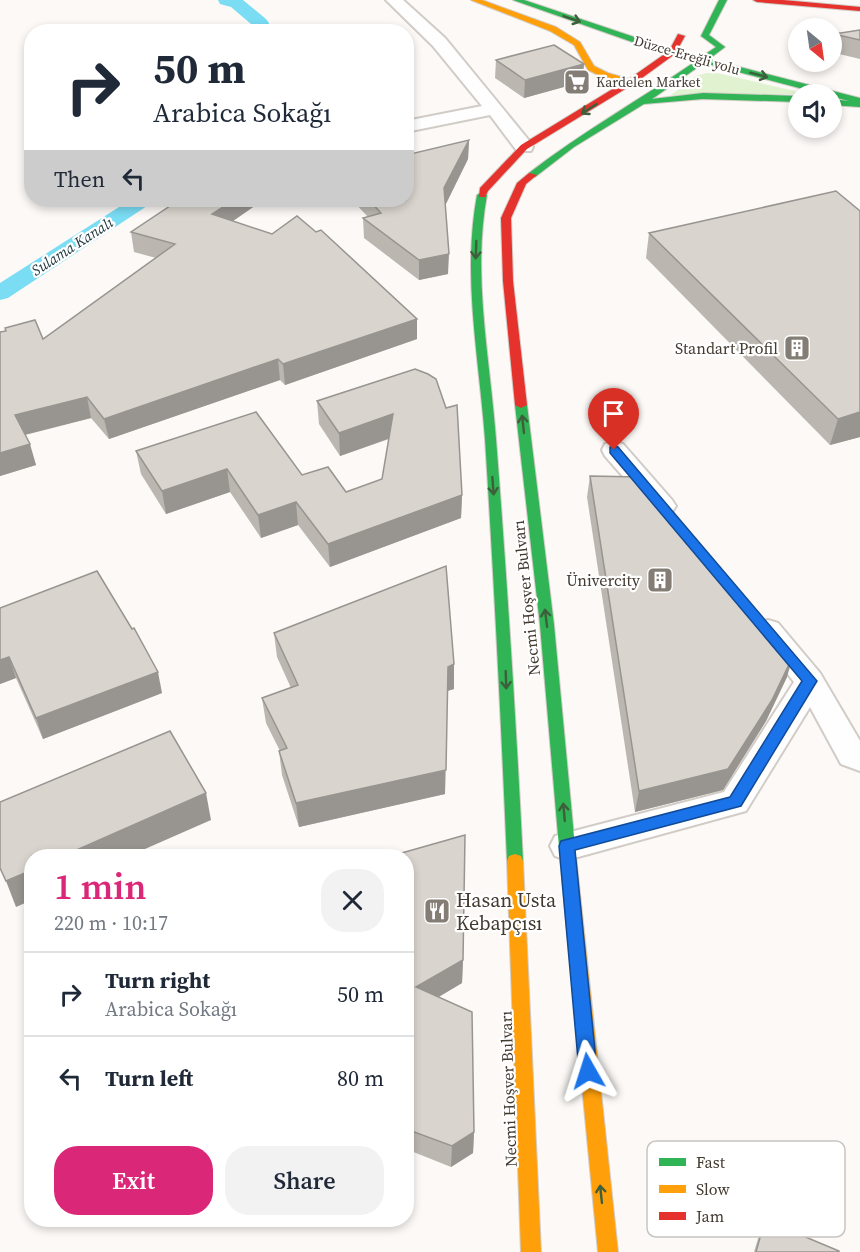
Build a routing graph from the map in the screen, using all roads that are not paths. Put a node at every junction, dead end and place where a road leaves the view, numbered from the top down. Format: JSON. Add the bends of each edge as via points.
{"nodes":[{"id":1,"x":394,"y":0,"type":"edge"},
{"id":2,"x":475,"y":0,"type":"edge"},
{"id":3,"x":517,"y":0,"type":"edge"},
{"id":4,"x":723,"y":0,"type":"edge"},
{"id":5,"x":757,"y":0,"type":"edge"},
{"id":6,"x":860,"y":9,"type":"edge"},
{"id":7,"x":689,"y":21,"type":"dead end"},
{"id":8,"x":676,"y":34,"type":"junction"},
{"id":9,"x":726,"y":48,"type":"junction"},
{"id":10,"x":672,"y":52,"type":"junction"},
{"id":11,"x":703,"y":60,"type":"junction"},
{"id":12,"x":632,"y":81,"type":"junction"},
{"id":13,"x":788,"y":99,"type":"edge"},
{"id":14,"x":842,"y":102,"type":"edge"},
{"id":15,"x":860,"y":102,"type":"edge"},
{"id":16,"x":640,"y":103,"type":"junction"},
{"id":17,"x":494,"y":109,"type":"junction"},
{"id":18,"x":414,"y":125,"type":"edge"},
{"id":19,"x":524,"y":147,"type":"junction"},
{"id":20,"x":614,"y":450,"type":"dead end"},
{"id":21,"x":678,"y":524,"type":"edge"},
{"id":22,"x":750,"y":609,"type":"edge"},
{"id":23,"x":810,"y":681,"type":"junction"},
{"id":24,"x":860,"y":759,"type":"edge"},
{"id":25,"x":567,"y":846,"type":"junction"},
{"id":26,"x":531,"y":1252,"type":"edge"},
{"id":27,"x":608,"y":1252,"type":"edge"}],
"edges":[{"from":1,"to":17,"type":"street","via":[[439,42]]},
{"from":2,"to":12,"type":"main road","via":[[553,29],[577,44],[582,61],[600,74]]},
{"from":3,"to":10,"type":"main road","name":"Düzce-Ereğli yolu","one_way":true},
{"from":4,"to":9,"type":"main road","via":[[705,36]]},
{"from":5,"to":6,"type":"main road"},
{"from":7,"to":8,"type":"main road"},
{"from":8,"to":9,"type":"main road","name":"Düzce-Ereğli yolu"},
{"from":8,"to":10,"type":"main road"},
{"from":9,"to":11,"type":"main road","name":"Necmi Hoşver Bulvarı"},
{"from":10,"to":11,"type":"main road","name":"Düzce-Ereğli yolu"},
{"from":10,"to":12,"type":"main road","name":"Necmi Hoşver Bulvarı"},
{"from":11,"to":15,"type":"main road","name":"Düzce-Ereğli yolu","one_way":true},
{"from":11,"to":16,"type":"main road","name":"Necmi Hoşver Bulvarı"},
{"from":12,"to":19,"type":"main road","name":"Necmi Hoşver Bulvarı","one_way":true},
{"from":13,"to":16,"type":"main road","via":[[703,96]]},
{"from":14,"to":15,"type":"main road"},
{"from":25,"to":16,"type":"main road","name":"Necmi Hoşver Bulvarı","one_way":true,"via":[[511,302],[506,218],[522,183],[572,145]]},
{"from":17,"to":18,"type":"street"},
{"from":17,"to":19,"type":"street"},
{"from":19,"to":26,"type":"main road","name":"Necmi Hoşver Bulvarı","one_way":true,"via":[[483,190],[476,228],[475,281],[486,377],[505,642]]},
{"from":20,"to":21,"type":"street"},
{"from":22,"to":23,"type":"street"},
{"from":23,"to":24,"type":"street","via":[[852,754]]},
{"from":23,"to":25,"type":"street","via":[[735,802]]},
{"from":27,"to":25,"type":"main road","name":"Necmi Hoşver Bulvarı","one_way":true}]}
